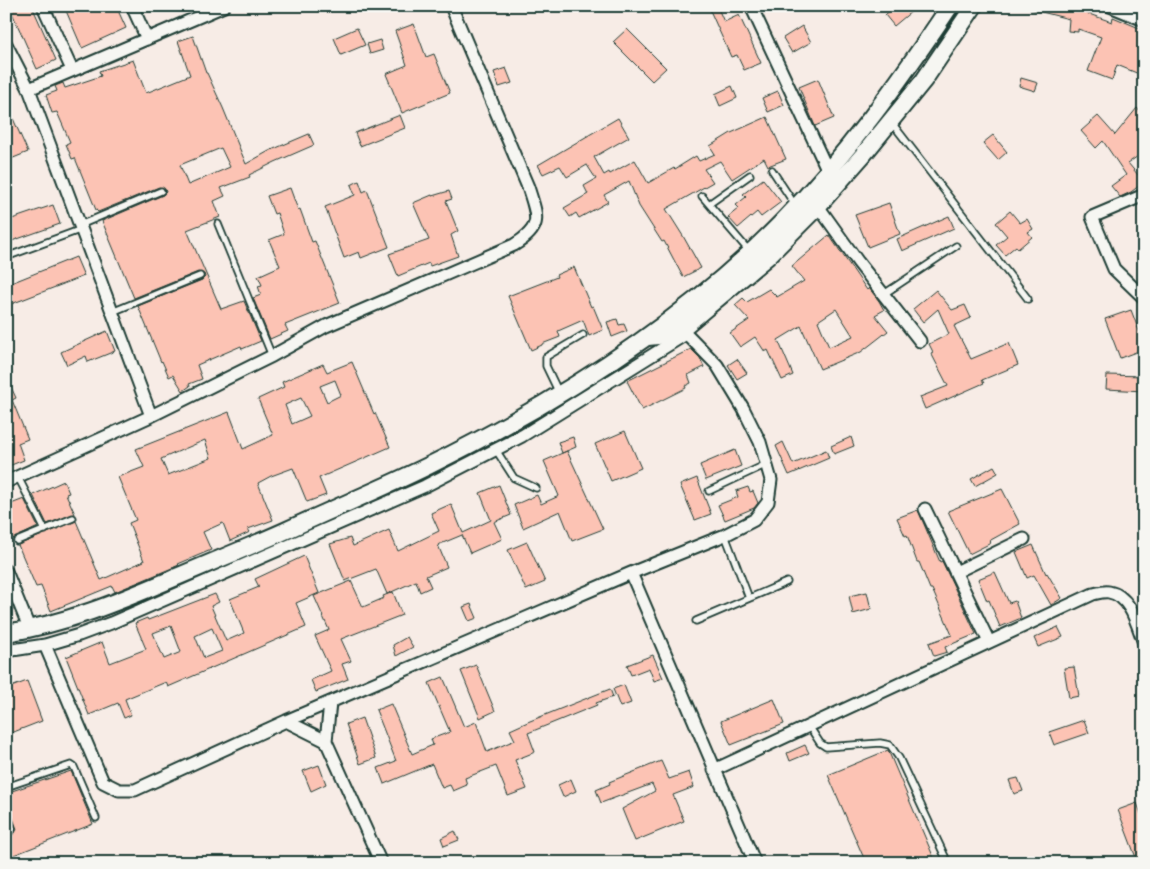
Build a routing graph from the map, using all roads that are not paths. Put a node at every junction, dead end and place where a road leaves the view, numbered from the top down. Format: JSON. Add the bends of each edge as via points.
{"nodes":[{"id":1,"x":44,"y":6,"type":"edge"},
{"id":2,"x":132,"y":6,"type":"edge"},
{"id":3,"x":451,"y":6,"type":"edge"},
{"id":4,"x":751,"y":6,"type":"edge"},
{"id":5,"x":950,"y":6,"type":"edge"},
{"id":6,"x":974,"y":6,"type":"edge"},
{"id":7,"x":1110,"y":6,"type":"edge"},
{"id":8,"x":220,"y":7,"type":"edge"},
{"id":9,"x":1144,"y":20,"type":"edge"},
{"id":10,"x":146,"y":39,"type":"junction"},
{"id":11,"x":6,"y":44,"type":"edge"},
{"id":12,"x":72,"y":70,"type":"junction"},
{"id":13,"x":29,"y":88,"type":"junction"},
{"id":14,"x":890,"y":121,"type":"junction"},
{"id":15,"x":772,"y":170,"type":"dead end"},
{"id":16,"x":828,"y":171,"type":"junction"},
{"id":17,"x":750,"y":175,"type":"dead end"},
{"id":18,"x":160,"y":191,"type":"dead end"},
{"id":19,"x":1144,"y":195,"type":"edge"},
{"id":20,"x":702,"y":196,"type":"dead end"},
{"id":21,"x":708,"y":204,"type":"junction"},
{"id":22,"x":796,"y":206,"type":"junction"},
{"id":23,"x":818,"y":206,"type":"junction"},
{"id":24,"x":218,"y":224,"type":"dead end"},
{"id":25,"x":81,"y":227,"type":"junction"},
{"id":26,"x":956,"y":246,"type":"dead end"},
{"id":27,"x":751,"y":252,"type":"junction"},
{"id":28,"x":6,"y":257,"type":"edge"},
{"id":29,"x":200,"y":276,"type":"dead end"},
{"id":30,"x":884,"y":294,"type":"junction"},
{"id":31,"x":1144,"y":298,"type":"edge"},
{"id":32,"x":1028,"y":299,"type":"dead end"},
{"id":33,"x":112,"y":312,"type":"junction"},
{"id":34,"x":680,"y":327,"type":"junction"},
{"id":35,"x":583,"y":335,"type":"dead end"},
{"id":36,"x":920,"y":341,"type":"dead end"},
{"id":37,"x":272,"y":356,"type":"junction"},
{"id":38,"x":560,"y":395,"type":"junction"},
{"id":39,"x":151,"y":416,"type":"junction"},
{"id":40,"x":496,"y":450,"type":"junction"},
{"id":41,"x":767,"y":464,"type":"junction"},
{"id":42,"x":18,"y":477,"type":"junction"},
{"id":43,"x":6,"y":482,"type":"edge"},
{"id":44,"x":536,"y":488,"type":"dead end"},
{"id":45,"x":709,"y":491,"type":"dead end"},
{"id":46,"x":925,"y":509,"type":"dead end"},
{"id":47,"x":73,"y":518,"type":"dead end"},
{"id":48,"x":45,"y":530,"type":"junction"},
{"id":49,"x":725,"y":536,"type":"junction"},
{"id":50,"x":1024,"y":540,"type":"dead end"},
{"id":51,"x":17,"y":541,"type":"dead end"},
{"id":52,"x":6,"y":571,"type":"edge"},
{"id":53,"x":956,"y":572,"type":"junction"},
{"id":54,"x":631,"y":573,"type":"junction"},
{"id":55,"x":168,"y":581,"type":"junction"},
{"id":56,"x":787,"y":582,"type":"dead end"},
{"id":57,"x":175,"y":596,"type":"junction"},
{"id":58,"x":749,"y":598,"type":"junction"},
{"id":59,"x":696,"y":621,"type":"dead end"},
{"id":60,"x":30,"y":630,"type":"junction"},
{"id":61,"x":6,"y":633,"type":"edge"},
{"id":62,"x":990,"y":642,"type":"junction"},
{"id":63,"x":1144,"y":643,"type":"edge"},
{"id":64,"x":45,"y":645,"type":"junction"},
{"id":65,"x":6,"y":651,"type":"edge"},
{"id":66,"x":330,"y":703,"type":"junction"},
{"id":67,"x":286,"y":721,"type":"junction"},
{"id":68,"x":809,"y":726,"type":"junction"},
{"id":69,"x":326,"y":741,"type":"junction"},
{"id":70,"x":714,"y":770,"type":"junction"},
{"id":71,"x":6,"y":787,"type":"edge"},
{"id":72,"x":6,"y":812,"type":"edge"},
{"id":73,"x":96,"y":818,"type":"dead end"},
{"id":74,"x":6,"y":833,"type":"edge"},
{"id":75,"x":381,"y":863,"type":"edge"},
{"id":76,"x":755,"y":863,"type":"edge"},
{"id":77,"x":948,"y":863,"type":"edge"}],
"edges":[{"from":1,"to":12,"type":"street"},
{"from":2,"to":10,"type":"street"},
{"from":3,"to":37,"type":"street","via":[[528,187],[536,225],[528,236],[514,245],[326,326]]},
{"from":4,"to":16,"type":"street"},
{"from":5,"to":16,"type":"main road","via":[[875,114]]},
{"from":6,"to":14,"type":"main road","via":[[924,80]]},
{"from":7,"to":9,"type":"street"},
{"from":8,"to":10,"type":"street"},
{"from":10,"to":12,"type":"street"},
{"from":11,"to":13,"type":"street"},
{"from":12,"to":13,"type":"street"},
{"from":13,"to":25,"type":"street"},
{"from":14,"to":23,"type":"main road"},
{"from":14,"to":32,"type":"lane"},
{"from":15,"to":22,"type":"lane"},
{"from":16,"to":22,"type":"main road"},
{"from":17,"to":21,"type":"lane"},
{"from":18,"to":25,"type":"lane"},
{"from":19,"to":31,"type":"street","via":[[1092,216],[1114,269]]},
{"from":20,"to":21,"type":"lane"},
{"from":21,"to":27,"type":"lane"},
{"from":22,"to":27,"type":"main road"},
{"from":23,"to":30,"type":"street"},
{"from":23,"to":34,"type":"main road","via":[[768,256]]},
{"from":24,"to":37,"type":"lane"},
{"from":25,"to":28,"type":"lane"},
{"from":25,"to":33,"type":"street"},
{"from":26,"to":30,"type":"lane"},
{"from":27,"to":34,"type":"main road","via":[[701,296]]},
{"from":29,"to":33,"type":"lane"},
{"from":30,"to":36,"type":"street"},
{"from":33,"to":39,"type":"street"},
{"from":34,"to":38,"type":"main road","via":[[647,337]]},
{"from":34,"to":40,"type":"street","via":[[522,436]]},
{"from":34,"to":41,"type":"street","via":[[717,365],[743,408]]},
{"from":35,"to":38,"type":"lane","via":[[546,357],[546,366]]},
{"from":37,"to":39,"type":"street"},
{"from":38,"to":55,"type":"main road","via":[[428,466]]},
{"from":39,"to":42,"type":"street"},
{"from":40,"to":44,"type":"lane","via":[[514,478]]},
{"from":40,"to":57,"type":"street","via":[[425,486]]},
{"from":41,"to":45,"type":"lane"},
{"from":41,"to":49,"type":"street","via":[[772,480],[768,502],[754,520]]},
{"from":42,"to":43,"type":"street"},
{"from":42,"to":48,"type":"lane"},
{"from":46,"to":53,"type":"street"},
{"from":47,"to":48,"type":"lane"},
{"from":48,"to":51,"type":"lane"},
{"from":49,"to":54,"type":"street"},
{"from":49,"to":58,"type":"lane"},
{"from":50,"to":53,"type":"street"},
{"from":52,"to":60,"type":"street"},
{"from":53,"to":62,"type":"street"},
{"from":54,"to":66,"type":"street"},
{"from":54,"to":70,"type":"street"},
{"from":55,"to":57,"type":"street"},
{"from":55,"to":60,"type":"main road","via":[[111,605]]},
{"from":56,"to":58,"type":"lane"},
{"from":57,"to":64,"type":"street","via":[[79,635]]},
{"from":58,"to":59,"type":"lane"},
{"from":60,"to":61,"type":"main road"},
{"from":62,"to":63,"type":"street","via":[[1093,594],[1107,591],[1120,596],[1131,609]]},
{"from":62,"to":68,"type":"street"},
{"from":64,"to":65,"type":"street"},
{"from":64,"to":67,"type":"street","via":[[103,782],[119,790],[135,790]]},
{"from":66,"to":67,"type":"street"},
{"from":66,"to":69,"type":"street"},
{"from":67,"to":69,"type":"street"},
{"from":68,"to":70,"type":"street"},
{"from":68,"to":77,"type":"lane","via":[[826,747],[890,745]]},
{"from":69,"to":75,"type":"street"},
{"from":70,"to":76,"type":"street"},
{"from":71,"to":73,"type":"lane","via":[[74,766]]},
{"from":72,"to":74,"type":"lane","via":[[12,829]]}]}
